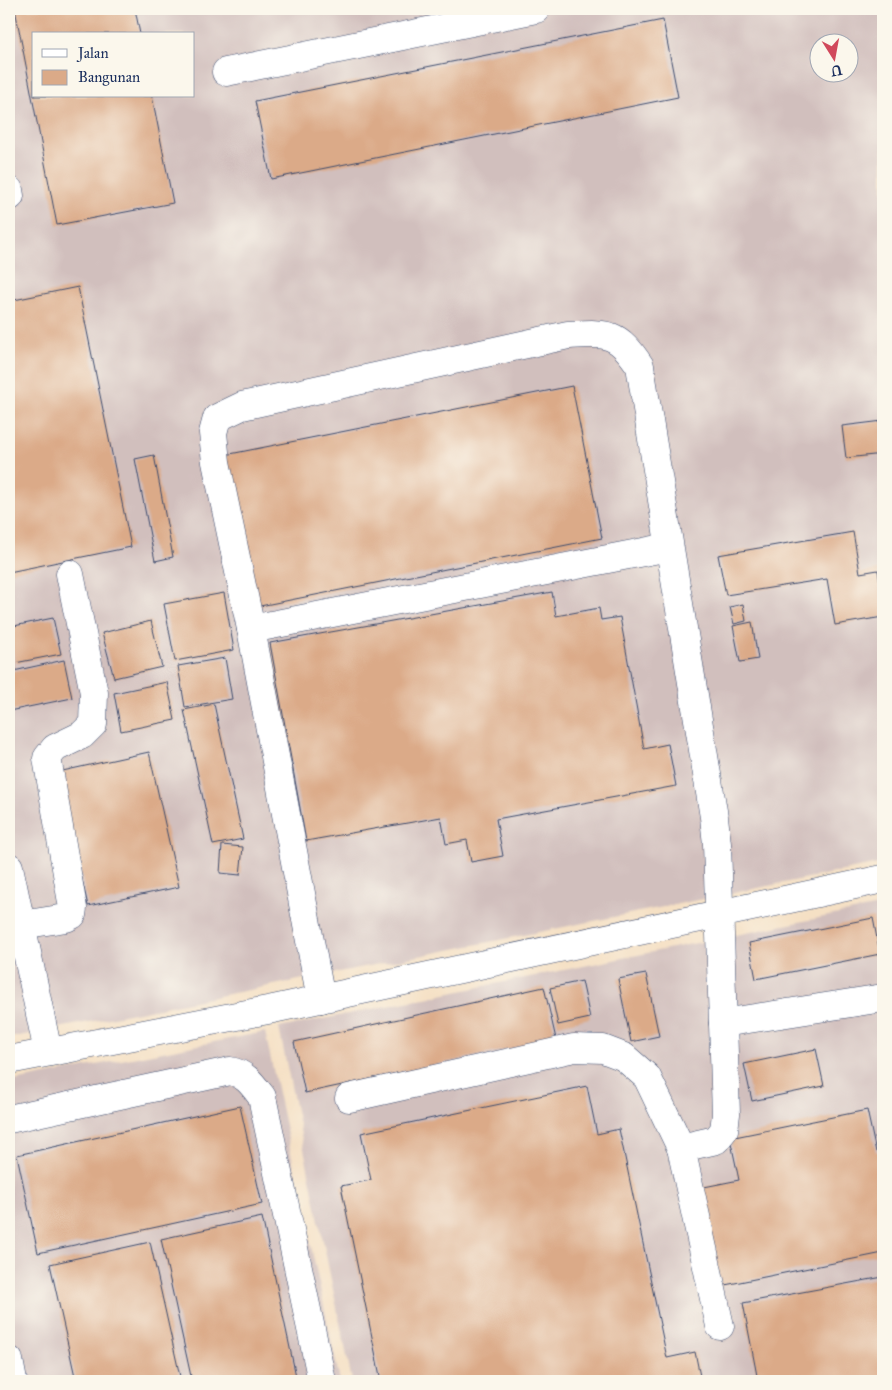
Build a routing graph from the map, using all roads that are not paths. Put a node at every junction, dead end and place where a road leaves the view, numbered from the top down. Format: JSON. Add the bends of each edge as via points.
{"nodes":[{"id":1,"x":536,"y":9,"type":"edge"},
{"id":2,"x":226,"y":72,"type":"dead end"},
{"id":3,"x":669,"y":547,"type":"junction"},
{"id":4,"x":70,"y":574,"type":"dead end"},
{"id":5,"x":251,"y":629,"type":"junction"},
{"id":6,"x":9,"y":867,"type":"edge"},
{"id":7,"x":883,"y":880,"type":"edge"},
{"id":8,"x":719,"y":914,"type":"junction"},
{"id":9,"x":21,"y":925,"type":"junction"},
{"id":10,"x":883,"y":998,"type":"edge"},
{"id":11,"x":320,"y":999,"type":"junction"},
{"id":12,"x":723,"y":1023,"type":"junction"},
{"id":13,"x":48,"y":1052,"type":"junction"},
{"id":14,"x":9,"y":1060,"type":"edge"},
{"id":15,"x":349,"y":1098,"type":"dead end"},
{"id":16,"x":9,"y":1119,"type":"edge"},
{"id":17,"x":681,"y":1148,"type":"junction"},
{"id":18,"x":720,"y":1326,"type":"dead end"},
{"id":19,"x":9,"y":1360,"type":"edge"},
{"id":20,"x":13,"y":1381,"type":"edge"},
{"id":21,"x":322,"y":1381,"type":"edge"}],
"edges":[{"from":1,"to":2,"type":"lane"},
{"from":3,"to":5,"type":"lane"},
{"from":3,"to":5,"type":"lane","via":[[640,366],[630,350],[616,338],[599,333],[568,335],[242,406],[217,418],[212,433],[216,462]]},
{"from":3,"to":8,"type":"lane","via":[[714,817]]},
{"from":4,"to":9,"type":"lane","via":[[94,693],[93,724],[82,735],[55,748],[48,758],[73,908],[72,915],[66,918]]},
{"from":5,"to":11,"type":"lane"},
{"from":6,"to":9,"type":"lane"},
{"from":7,"to":8,"type":"lane"},
{"from":8,"to":11,"type":"lane"},
{"from":8,"to":12,"type":"lane"},
{"from":9,"to":13,"type":"lane"},
{"from":10,"to":12,"type":"lane"},
{"from":11,"to":13,"type":"lane"},
{"from":12,"to":17,"type":"lane","via":[[724,1130],[716,1140]]},
{"from":13,"to":14,"type":"lane"},
{"from":15,"to":17,"type":"lane","via":[[574,1048],[603,1049],[624,1057],[647,1077]]},
{"from":16,"to":21,"type":"lane","via":[[230,1071],[248,1080],[262,1097]]},
{"from":17,"to":18,"type":"lane"},
{"from":19,"to":20,"type":"lane"}]}
